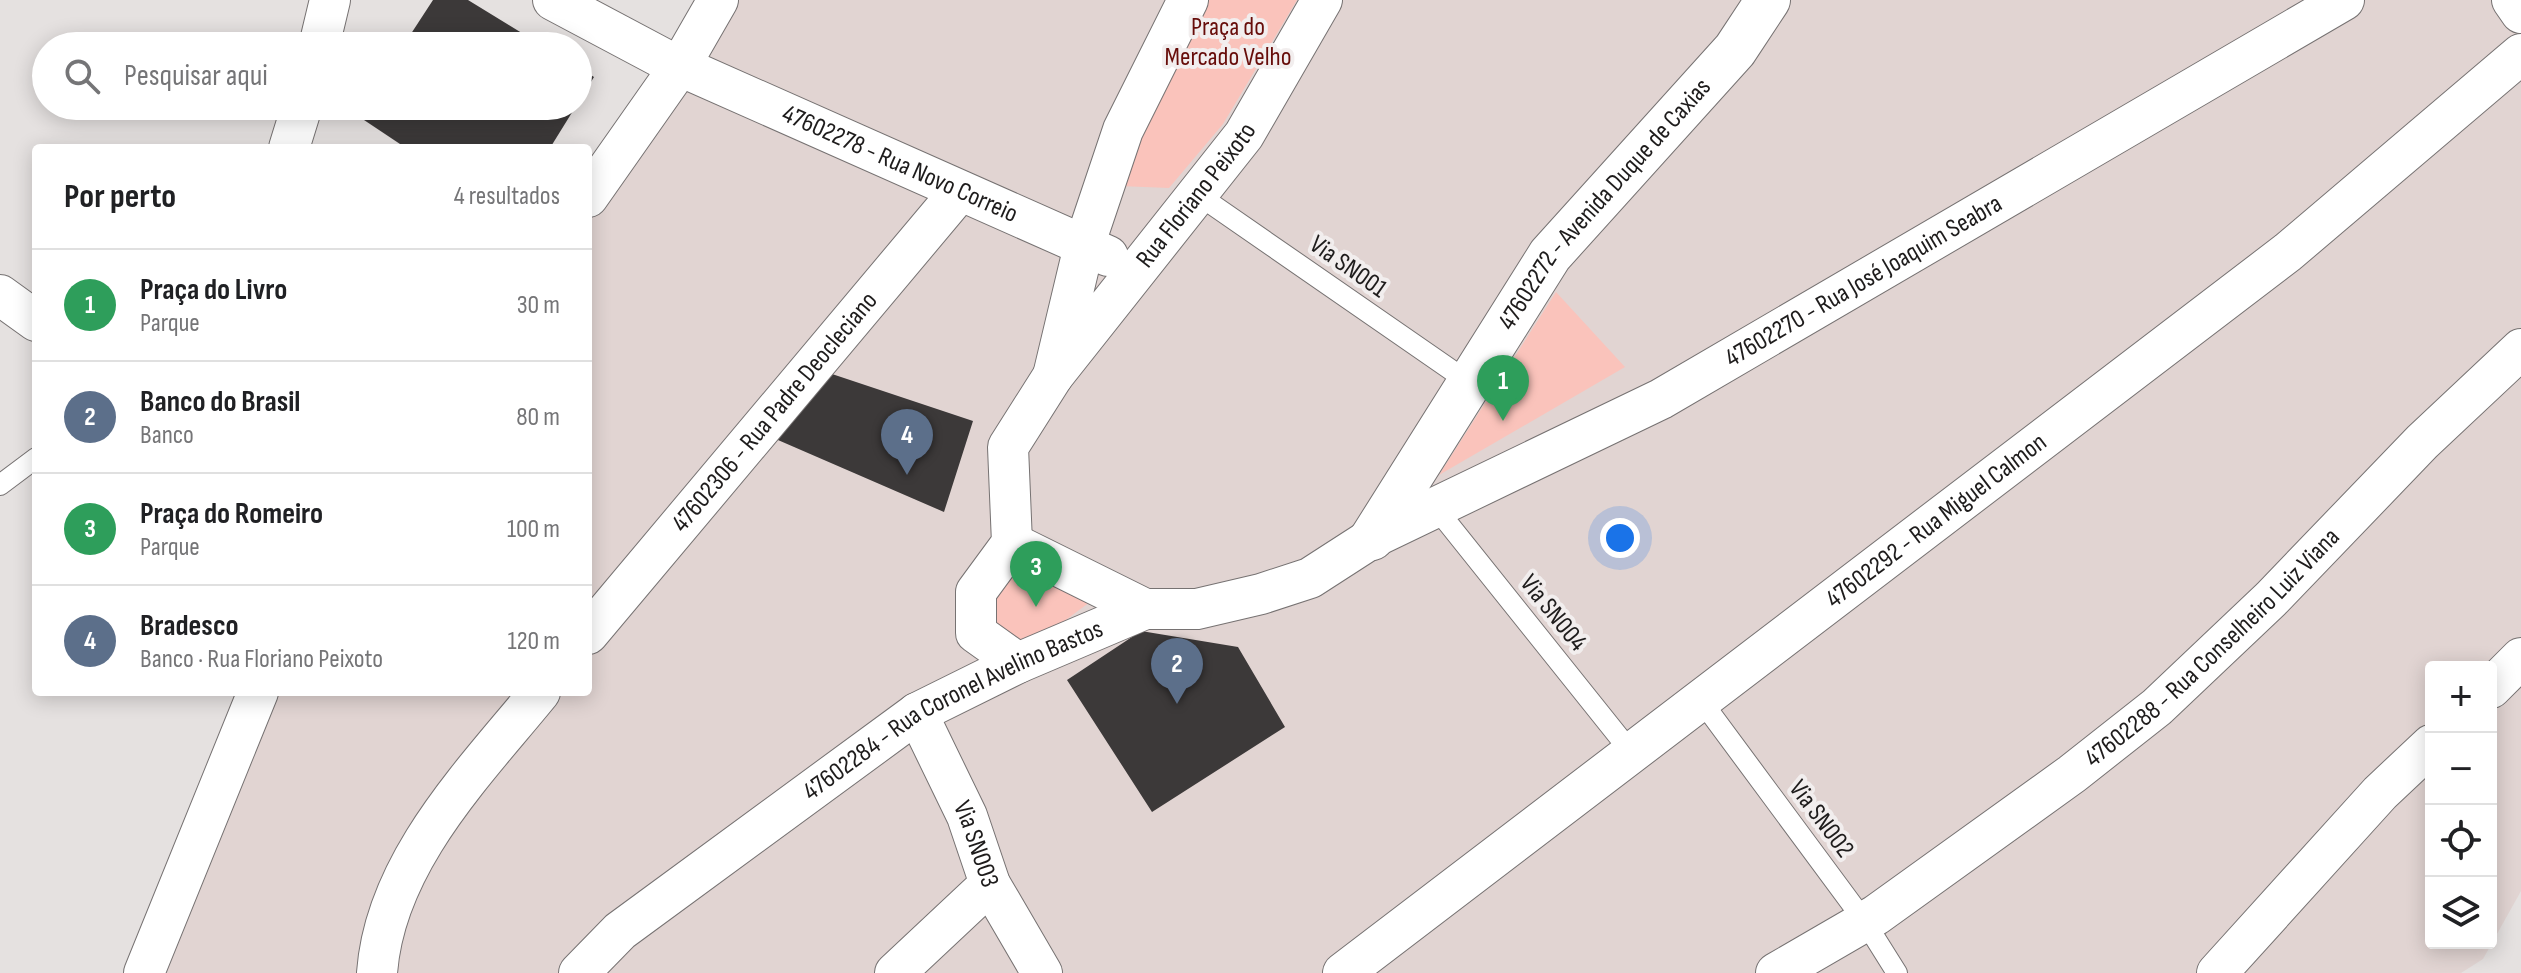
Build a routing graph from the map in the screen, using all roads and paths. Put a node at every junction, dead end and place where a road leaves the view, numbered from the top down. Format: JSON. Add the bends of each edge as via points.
{"nodes":[{"id":1,"x":330,"y":0,"type":"edge"},
{"id":2,"x":553,"y":0,"type":"edge"},
{"id":3,"x":698,"y":0,"type":"edge"},
{"id":4,"x":718,"y":0,"type":"edge"},
{"id":5,"x":1188,"y":0,"type":"edge"},
{"id":6,"x":1322,"y":0,"type":"edge"},
{"id":7,"x":1768,"y":0,"type":"edge"},
{"id":8,"x":2344,"y":0,"type":"edge"},
{"id":9,"x":2512,"y":0,"type":"edge"},
{"id":10,"x":2521,"y":13,"type":"edge"},
{"id":11,"x":322,"y":32,"type":"edge"},
{"id":12,"x":2521,"y":54,"type":"edge"},
{"id":13,"x":672,"y":62,"type":"junction"},
{"id":14,"x":298,"y":120,"type":"edge"},
{"id":15,"x":290,"y":144,"type":"edge"},
{"id":16,"x":592,"y":161,"type":"edge"},
{"id":17,"x":592,"y":191,"type":"edge"},
{"id":18,"x":960,"y":191,"type":"junction"},
{"id":19,"x":1197,"y":194,"type":"junction"},
{"id":20,"x":1084,"y":246,"type":"junction"},
{"id":21,"x":1138,"y":269,"type":"junction"},
{"id":22,"x":0,"y":295,"type":"edge"},
{"id":23,"x":32,"y":318,"type":"edge"},
{"id":24,"x":2521,"y":349,"type":"edge"},
{"id":25,"x":1053,"y":376,"type":"junction"},
{"id":26,"x":1470,"y":383,"type":"junction"},
{"id":27,"x":32,"y":461,"type":"edge"},
{"id":28,"x":0,"y":485,"type":"edge"},
{"id":29,"x":1435,"y":507,"type":"junction"},
{"id":30,"x":1372,"y":538,"type":"junction"},
{"id":31,"x":1012,"y":543,"type":"junction"},
{"id":32,"x":1145,"y":609,"type":"junction"},
{"id":33,"x":592,"y":629,"type":"edge"},
{"id":34,"x":2521,"y":658,"type":"edge"},
{"id":35,"x":1018,"y":663,"type":"junction"},
{"id":36,"x":2497,"y":682,"type":"edge"},
{"id":37,"x":235,"y":696,"type":"edge"},
{"id":38,"x":256,"y":696,"type":"edge"},
{"id":39,"x":537,"y":696,"type":"edge"},
{"id":40,"x":1700,"y":699,"type":"junction"},
{"id":41,"x":917,"y":713,"type":"junction"},
{"id":42,"x":2425,"y":751,"type":"edge"},
{"id":43,"x":1631,"y":752,"type":"junction"},
{"id":44,"x":990,"y":884,"type":"junction"},
{"id":45,"x":1870,"y":919,"type":"junction"},
{"id":46,"x":123,"y":973,"type":"edge"},
{"id":47,"x":144,"y":973,"type":"edge"},
{"id":48,"x":377,"y":973,"type":"edge"},
{"id":49,"x":579,"y":973,"type":"edge"},
{"id":50,"x":895,"y":973,"type":"edge"},
{"id":51,"x":1042,"y":973,"type":"edge"},
{"id":52,"x":1343,"y":973,"type":"edge"},
{"id":53,"x":1776,"y":973,"type":"edge"},
{"id":54,"x":1897,"y":973,"type":"edge"},
{"id":55,"x":2217,"y":973,"type":"edge"}],
"edges":[{"from":1,"to":11,"type":"street"},
{"from":2,"to":13,"type":"street","name":"47602278 - Rua Novo Correio"},
{"from":3,"to":13,"type":"street"},
{"from":4,"to":13,"type":"street"},
{"from":5,"to":20,"type":"street","name":"Rua Floriano Peixoto","via":[[1123,130]]},
{"from":6,"to":19,"type":"street","name":"Rua Floriano Peixoto","via":[[1244,135]]},
{"from":7,"to":26,"type":"street","name":"47602272 - Avenida Duque de Caxias","via":[[1735,50],[1550,255]]},
{"from":8,"to":29,"type":"street","name":"47602270 - Rua José Joaquim Seabra","via":[[1661,399]]},
{"from":9,"to":10,"type":"street"},
{"from":12,"to":40,"type":"street","name":"47602292 - Rua Miguel Calmon","via":[[2288,252]]},
{"from":13,"to":16,"type":"street"},
{"from":13,"to":17,"type":"street"},
{"from":13,"to":18,"type":"street","name":"47602278 - Rua Novo Correio"},
{"from":14,"to":15,"type":"street"},
{"from":18,"to":20,"type":"street","name":"47602278 - Rua Novo Correio"},
{"from":18,"to":33,"type":"street","name":"47602306 - Rua Padre Deocleciano"},
{"from":19,"to":21,"type":"street","name":"Rua Floriano Peixoto"},
{"from":19,"to":26,"type":"lane","name":"Via SN001"},
{"from":20,"to":21,"type":"street","name":"47602278 - Rua Novo Correio"},
{"from":20,"to":25,"type":"street","name":"Rua Floriano Peixoto"},
{"from":21,"to":25,"type":"street","name":"Rua Floriano Peixoto"},
{"from":22,"to":23,"type":"street"},
{"from":24,"to":45,"type":"street","name":"47602288 - Rua Conselheiro Luiz Viana","via":[[2157,707]]},
{"from":25,"to":31,"type":"street","name":"Rua Floriano Peixoto","via":[[1008,447]]},
{"from":26,"to":30,"type":"street","name":"47602272 - Avenida Duque de Caxias"},
{"from":27,"to":28,"type":"lane"},
{"from":29,"to":30,"type":"street","name":"47602270 - Rua José Joaquim Seabra"},
{"from":29,"to":43,"type":"lane","name":"Via SN004"},
{"from":30,"to":32,"type":"street","name":"47602284 - Rua Coronel Avelino Bastos","via":[[1310,578],[1261,594],[1197,609]]},
{"from":31,"to":32,"type":"street"},
{"from":31,"to":35,"type":"street","via":[[976,592],[976,633]]},
{"from":32,"to":35,"type":"street","name":"47602284 - Rua Coronel Avelino Bastos"},
{"from":34,"to":36,"type":"street"},
{"from":35,"to":41,"type":"street","name":"47602284 - Rua Coronel Avelino Bastos"},
{"from":37,"to":46,"type":"street"},
{"from":38,"to":47,"type":"street"},
{"from":39,"to":48,"type":"street","via":[[418,850],[394,902]]},
{"from":40,"to":43,"type":"street","name":"47602292 - Rua Miguel Calmon"},
{"from":40,"to":45,"type":"lane","name":"Via SN002"},
{"from":41,"to":44,"type":"street","name":"Via SN003","via":[[967,816]]},
{"from":41,"to":49,"type":"street","name":"47602284 - Rua Coronel Avelino Bastos","via":[[620,931]]},
{"from":42,"to":55,"type":"street"},
{"from":43,"to":52,"type":"street","name":"47602292 - Rua Miguel Calmon"},
{"from":44,"to":50,"type":"street"},
{"from":44,"to":51,"type":"street","name":"Via SN003"},
{"from":45,"to":53,"type":"street","name":"47602288 - Rua Conselheiro Luiz Viana"},
{"from":45,"to":54,"type":"lane","name":"Via SN002"}]}
